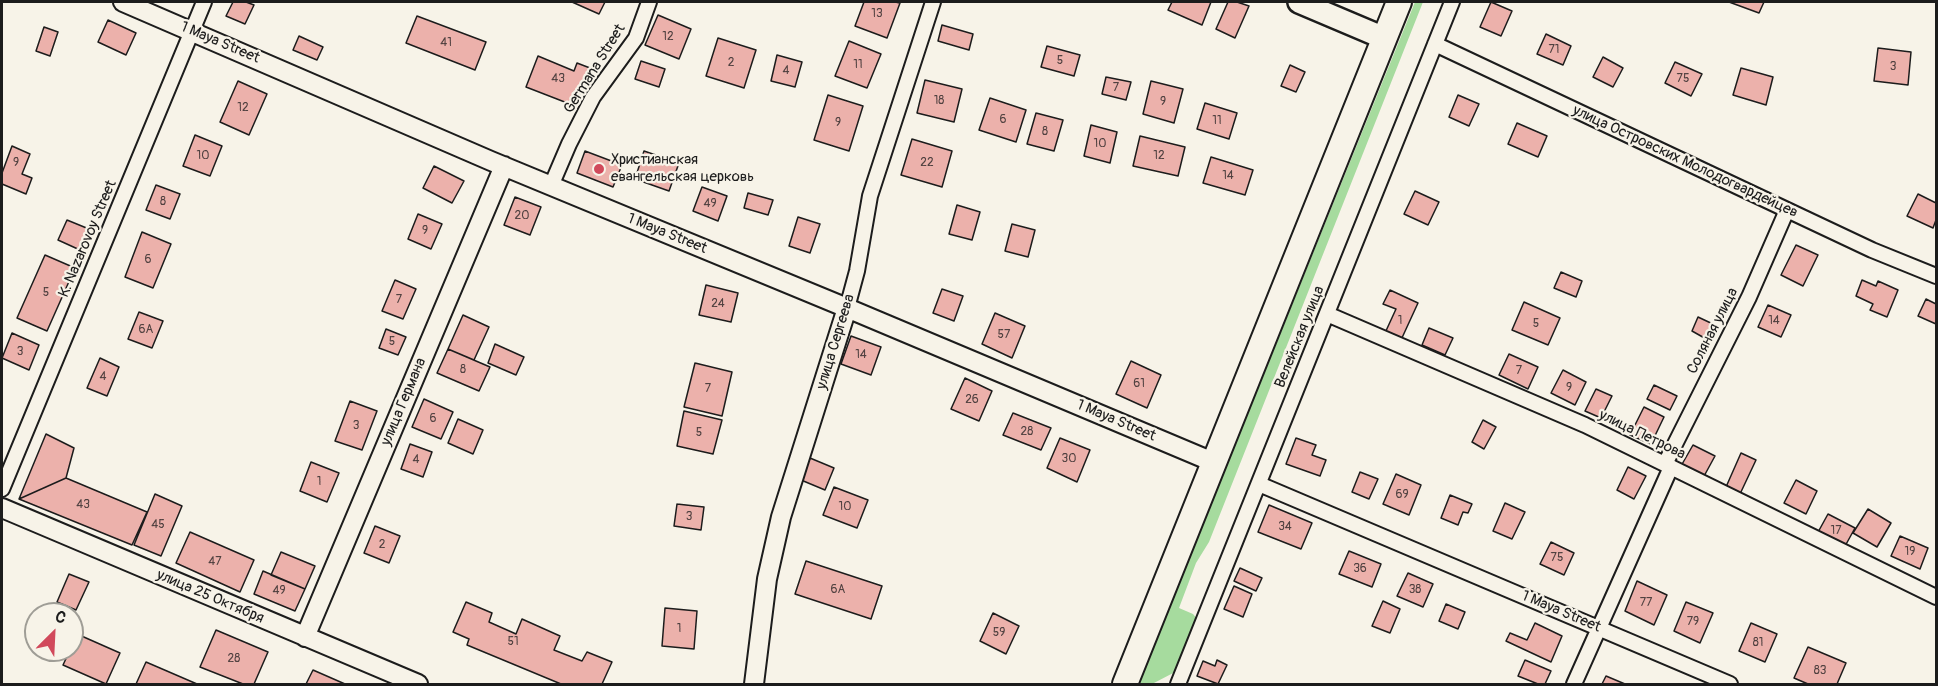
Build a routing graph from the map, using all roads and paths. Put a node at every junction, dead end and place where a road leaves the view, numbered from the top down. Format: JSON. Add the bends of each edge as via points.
{"nodes":[{"id":1,"x":123,"y":2,"type":"edge"},
{"id":2,"x":204,"y":2,"type":"edge"},
{"id":3,"x":649,"y":2,"type":"edge"},
{"id":4,"x":933,"y":2,"type":"edge"},
{"id":5,"x":1299,"y":2,"type":"edge"},
{"id":6,"x":1399,"y":2,"type":"edge"},
{"id":7,"x":1452,"y":2,"type":"edge"},
{"id":8,"x":193,"y":32,"type":"junction"},
{"id":9,"x":1384,"y":38,"type":"junction"},
{"id":10,"x":1435,"y":44,"type":"junction"},
{"id":11,"x":504,"y":166,"type":"junction"},
{"id":12,"x":551,"y":186,"type":"junction"},
{"id":13,"x":1787,"y":210,"type":"junction"},
{"id":14,"x":1936,"y":276,"type":"edge"},
{"id":15,"x":847,"y":308,"type":"junction"},
{"id":16,"x":1327,"y":314,"type":"junction"},
{"id":17,"x":1213,"y":462,"type":"junction"},
{"id":18,"x":1668,"y":466,"type":"junction"},
{"id":19,"x":1259,"y":484,"type":"junction"},
{"id":20,"x":2,"y":489,"type":"edge"},
{"id":21,"x":2,"y":508,"type":"edge"},
{"id":22,"x":1936,"y":597,"type":"edge"},
{"id":23,"x":1598,"y":628,"type":"junction"},
{"id":24,"x":305,"y":637,"type":"junction"},
{"id":25,"x":418,"y":684,"type":"edge"},
{"id":26,"x":754,"y":684,"type":"edge"},
{"id":27,"x":1125,"y":684,"type":"edge"},
{"id":28,"x":1178,"y":684,"type":"edge"},
{"id":29,"x":1574,"y":684,"type":"edge"},
{"id":30,"x":1730,"y":684,"type":"edge"}],
"edges":[{"from":1,"to":8,"type":"main road","name":"1 Maya Street"},
{"from":2,"to":8,"type":"street","name":"K. Nazarovoy Street"},
{"from":3,"to":12,"type":"street","name":"Germana Street","via":[[636,38],[593,97]]},
{"from":4,"to":15,"type":"street","name":"улица Сергеева","via":[[870,196]]},
{"from":5,"to":9,"type":"main road"},
{"from":6,"to":9,"type":"highway"},
{"from":7,"to":10,"type":"street","name":"Велейская улица"},
{"from":8,"to":11,"type":"main road","name":"1 Maya Street"},
{"from":8,"to":20,"type":"street","name":"K. Nazarovoy Street"},
{"from":9,"to":17,"type":"highway"},
{"from":10,"to":13,"type":"street","name":"улица Островских Молодогвардейцев"},
{"from":10,"to":16,"type":"street","name":"Велейская улица"},
{"from":11,"to":12,"type":"main road","name":"1 Maya Street"},
{"from":11,"to":24,"type":"main road","name":"улица Германа"},
{"from":12,"to":15,"type":"main road","name":"1 Maya Street"},
{"from":13,"to":14,"type":"street","name":"улица Островских Молодогвардейцев"},
{"from":13,"to":18,"type":"street","name":"Соляная улица"},
{"from":15,"to":17,"type":"main road","name":"1 Maya Street"},
{"from":15,"to":26,"type":"main road","name":"улица Сергеева","via":[[781,517],[767,579]]},
{"from":16,"to":18,"type":"street","name":"улица Петрова","via":[[1585,425]]},
{"from":16,"to":19,"type":"street","name":"Велейская улица"},
{"from":17,"to":27,"type":"highway"},
{"from":18,"to":22,"type":"street","name":"улица Петрова"},
{"from":18,"to":23,"type":"street","name":"Соляная улица"},
{"from":19,"to":23,"type":"street","name":"1 Maya Street"},
{"from":19,"to":28,"type":"street","name":"Велейская улица"},
{"from":21,"to":24,"type":"main road","name":"улица 25 Октября"},
{"from":23,"to":29,"type":"street","name":"Соляная улица"},
{"from":23,"to":30,"type":"street","name":"1 Maya Street"},
{"from":24,"to":25,"type":"main road","name":"улица 25 Октября"}]}
